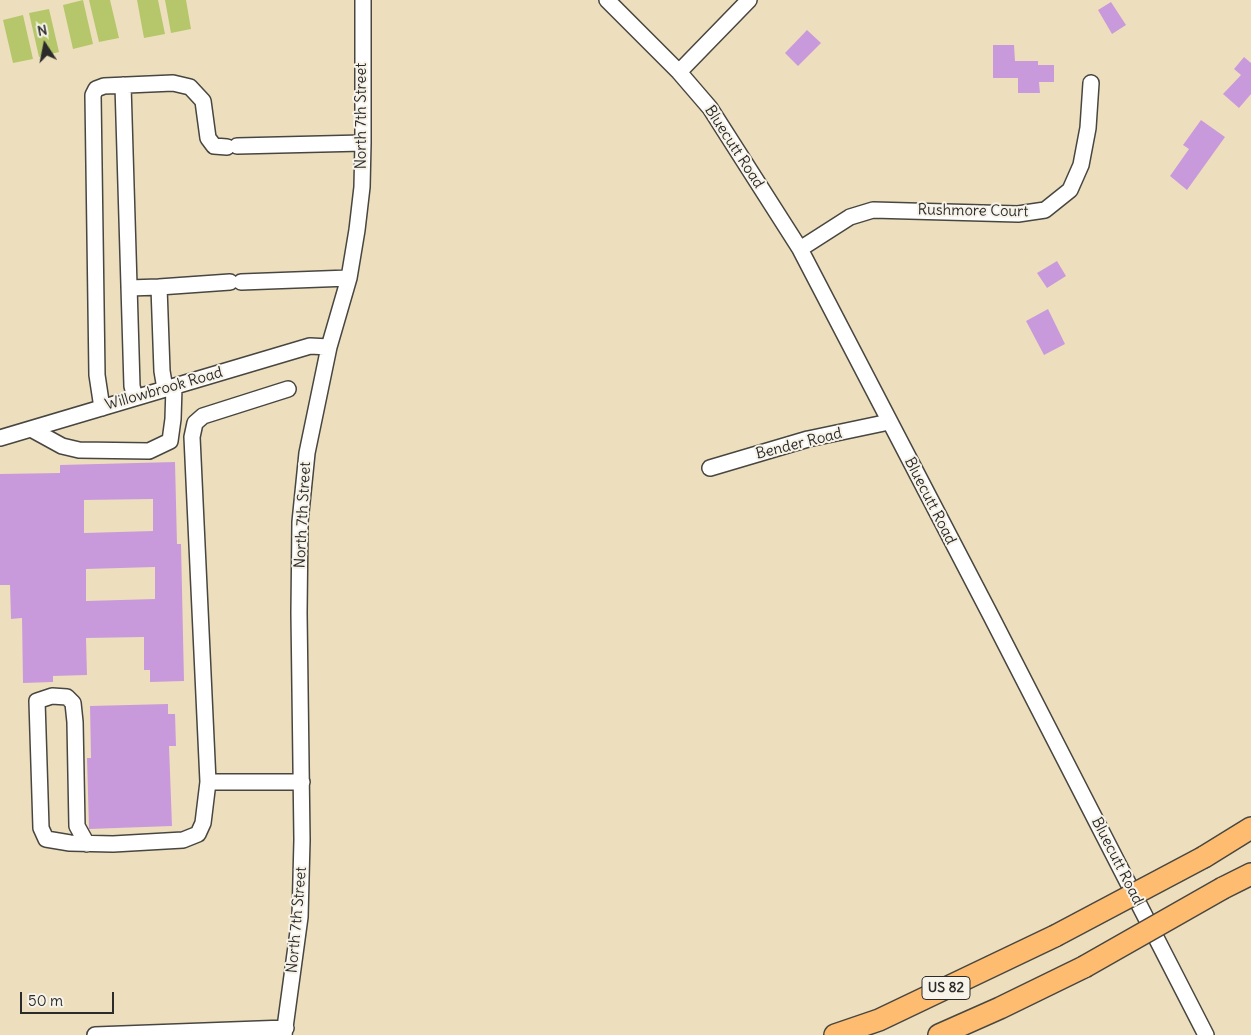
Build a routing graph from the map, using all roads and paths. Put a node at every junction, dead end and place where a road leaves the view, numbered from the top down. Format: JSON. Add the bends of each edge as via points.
{"nodes":[{"id":1,"x":363,"y":0,"type":"edge"},
{"id":2,"x":607,"y":0,"type":"edge"},
{"id":3,"x":749,"y":0,"type":"edge"},
{"id":4,"x":679,"y":72,"type":"junction"},
{"id":5,"x":1091,"y":83,"type":"dead end"},
{"id":6,"x":123,"y":85,"type":"junction"},
{"id":7,"x":363,"y":143,"type":"junction"},
{"id":8,"x":800,"y":249,"type":"junction"},
{"id":9,"x":349,"y":278,"type":"junction"},
{"id":10,"x":160,"y":287,"type":"junction"},
{"id":11,"x":129,"y":288,"type":"junction"},
{"id":12,"x":329,"y":347,"type":"junction"},
{"id":13,"x":169,"y":388,"type":"junction"},
{"id":14,"x":288,"y":389,"type":"dead end"},
{"id":15,"x":135,"y":398,"type":"junction"},
{"id":16,"x":102,"y":408,"type":"junction"},
{"id":17,"x":889,"y":422,"type":"junction"},
{"id":18,"x":30,"y":429,"type":"junction"},
{"id":19,"x":0,"y":438,"type":"edge"},
{"id":20,"x":710,"y":468,"type":"dead end"},
{"id":21,"x":208,"y":782,"type":"junction"},
{"id":22,"x":302,"y":782,"type":"junction"},
{"id":23,"x":1251,"y":828,"type":"edge"},
{"id":24,"x":1251,"y":832,"type":"edge"},
{"id":25,"x":87,"y":844,"type":"junction"},
{"id":26,"x":1204,"y":857,"type":"junction"},
{"id":27,"x":1251,"y":875,"type":"edge"},
{"id":28,"x":285,"y":1031,"type":"edge"},
{"id":29,"x":95,"y":1035,"type":"edge"},
{"id":30,"x":835,"y":1035,"type":"edge"},
{"id":31,"x":938,"y":1035,"type":"edge"},
{"id":32,"x":1206,"y":1035,"type":"edge"}],
"edges":[{"from":1,"to":7,"type":"street","name":"North 7th Street"},
{"from":2,"to":4,"type":"street","name":"Bluecutt Road"},
{"from":3,"to":4,"type":"street"},
{"from":4,"to":8,"type":"street","name":"Bluecutt Road","via":[[710,108]]},
{"from":5,"to":8,"type":"street","name":"Rushmore Court","via":[[1081,165],[1070,190],[1045,210],[1018,214],[873,210],[850,217]]},
{"from":6,"to":7,"type":"street","via":[[173,83],[190,87],[203,101],[208,138],[214,146]]},
{"from":6,"to":11,"type":"street"},
{"from":6,"to":16,"type":"street","via":[[104,86],[96,89],[93,95],[97,375]]},
{"from":7,"to":9,"type":"street","name":"North 7th Street","via":[[362,187]]},
{"from":8,"to":17,"type":"street","name":"Bluecutt Road"},
{"from":9,"to":10,"type":"street"},
{"from":9,"to":12,"type":"street","name":"North 7th Street"},
{"from":10,"to":11,"type":"street"},
{"from":10,"to":13,"type":"street","via":[[162,371]]},
{"from":11,"to":15,"type":"street"},
{"from":12,"to":13,"type":"street","name":"Willowbrook Road","via":[[310,346]]},
{"from":12,"to":22,"type":"street","name":"North 7th Street","via":[[307,452],[300,522]]},
{"from":13,"to":15,"type":"street","name":"Willowbrook Road"},
{"from":13,"to":18,"type":"street","via":[[173,419],[170,441],[148,450],[79,450],[62,446]]},
{"from":14,"to":21,"type":"street","via":[[203,416],[195,423],[192,437]]},
{"from":15,"to":16,"type":"street","name":"Willowbrook Road"},
{"from":16,"to":18,"type":"street","name":"Willowbrook Road"},
{"from":17,"to":20,"type":"street","name":"Bender Road","via":[[808,439]]},
{"from":17,"to":32,"type":"street","name":"Bluecutt Road"},
{"from":18,"to":19,"type":"street","name":"Willowbrook Road"},
{"from":21,"to":22,"type":"street"},
{"from":21,"to":25,"type":"street","via":[[204,823],[198,834],[183,840]]},
{"from":22,"to":28,"type":"street","name":"North 7th Street","via":[[300,917]]},
{"from":23,"to":26,"type":"highway"},
{"from":24,"to":26,"type":"highway","number":"US 82"},
{"from":25,"to":25,"type":"street","via":[[46,839],[40,828],[37,701],[52,696],[67,698],[73,704],[77,826]]},
{"from":26,"to":30,"type":"highway","number":"US 82","bridge":true,"via":[[1055,936],[879,1020]]},
{"from":27,"to":31,"type":"highway","number":"US 82","bridge":true,"via":[[1084,967]]},
{"from":28,"to":29,"type":"street"}]}
